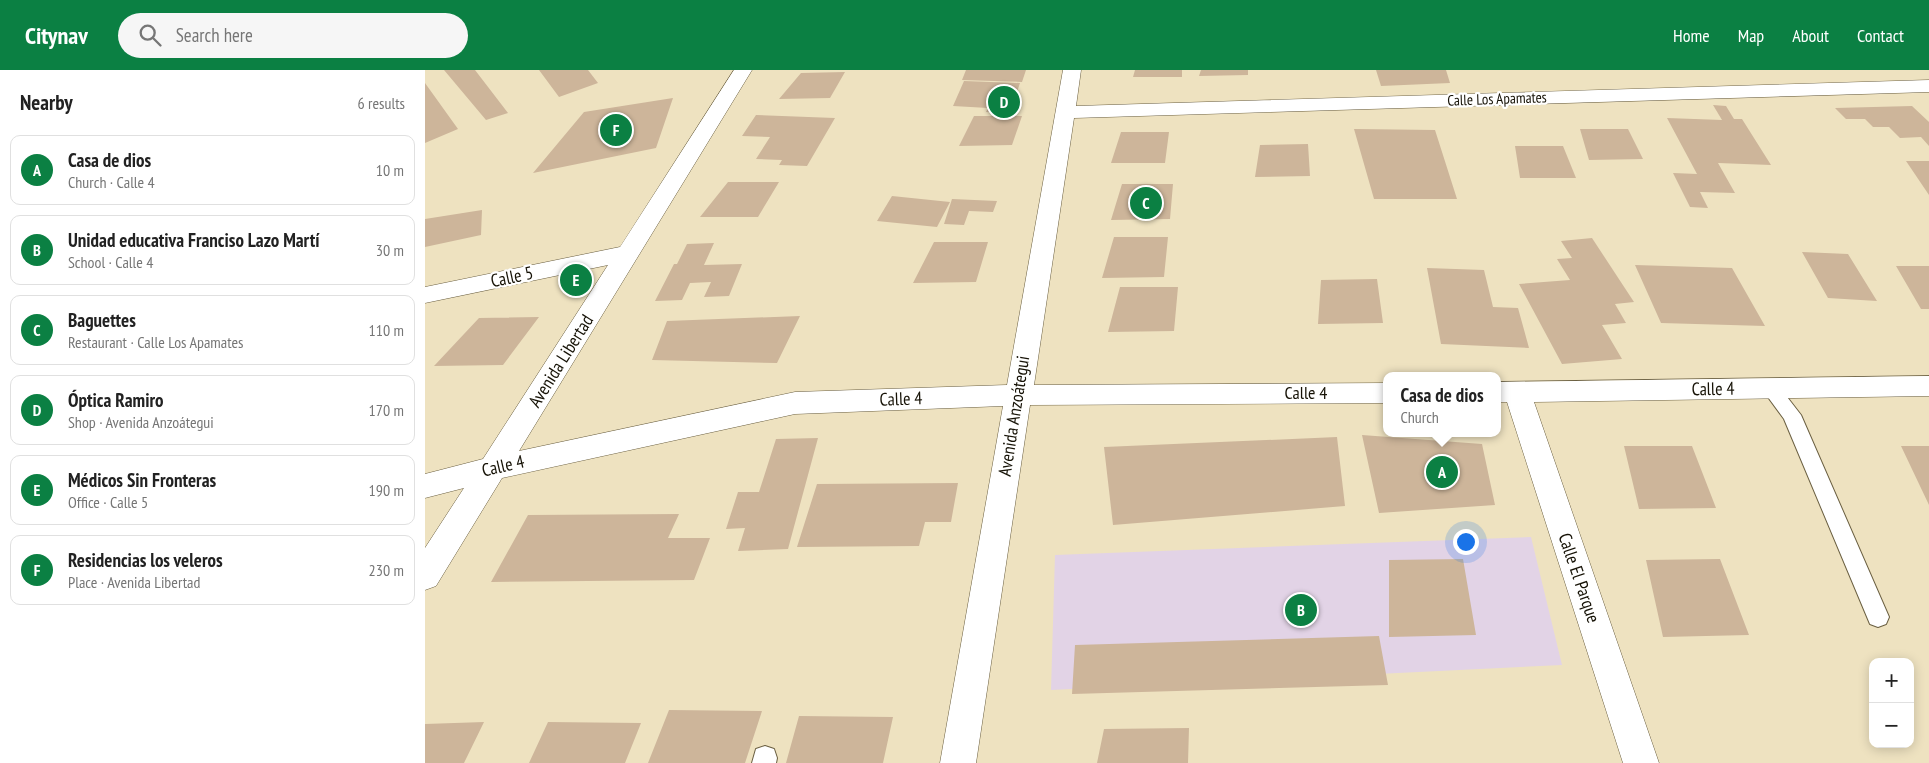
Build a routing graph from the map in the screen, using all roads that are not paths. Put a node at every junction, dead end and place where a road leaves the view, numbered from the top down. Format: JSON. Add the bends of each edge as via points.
{"nodes":[{"id":1,"x":743,"y":70,"type":"edge"},
{"id":2,"x":1072,"y":70,"type":"edge"},
{"id":3,"x":1914,"y":70,"type":"edge"},
{"id":4,"x":1929,"y":85,"type":"edge"},
{"id":5,"x":1065,"y":112,"type":"junction"},
{"id":6,"x":628,"y":253,"type":"junction"},
{"id":7,"x":425,"y":295,"type":"edge"},
{"id":8,"x":1929,"y":386,"type":"edge"},
{"id":9,"x":1771,"y":388,"type":"junction"},
{"id":10,"x":1507,"y":392,"type":"edge"},
{"id":11,"x":1383,"y":393,"type":"edge"},
{"id":12,"x":1018,"y":395,"type":"junction"},
{"id":13,"x":494,"y":468,"type":"junction"},
{"id":14,"x":425,"y":486,"type":"edge"},
{"id":15,"x":425,"y":576,"type":"edge"},
{"id":16,"x":1878,"y":617,"type":"dead end"},
{"id":17,"x":958,"y":763,"type":"edge"},
{"id":18,"x":1641,"y":763,"type":"edge"}],
"edges":[{"from":1,"to":6,"type":"street","name":"Avenida Libertad"},
{"from":2,"to":5,"type":"street","name":"Avenida Anzoátegui"},
{"from":3,"to":4,"type":"street"},
{"from":4,"to":5,"type":"street","name":"Calle Los Apamates"},
{"from":5,"to":12,"type":"street","name":"Avenida Anzoátegui"},
{"from":6,"to":7,"type":"street","name":"Calle 5"},
{"from":6,"to":13,"type":"street","name":"Avenida Libertad"},
{"from":8,"to":9,"type":"street","name":"Calle 4"},
{"from":9,"to":10,"type":"street","name":"Calle 4"},
{"from":9,"to":16,"type":"lane","via":[[1792,415]]},
{"from":10,"to":18,"type":"street","name":"Calle El Parque"},
{"from":11,"to":12,"type":"street","name":"Calle 4"},
{"from":12,"to":13,"type":"street","name":"Calle 4","via":[[795,403]]},
{"from":12,"to":17,"type":"street","name":"Avenida Anzoátegui"},
{"from":13,"to":14,"type":"street","name":"Calle 4"},
{"from":13,"to":15,"type":"street","name":"Avenida Libertad"}]}
